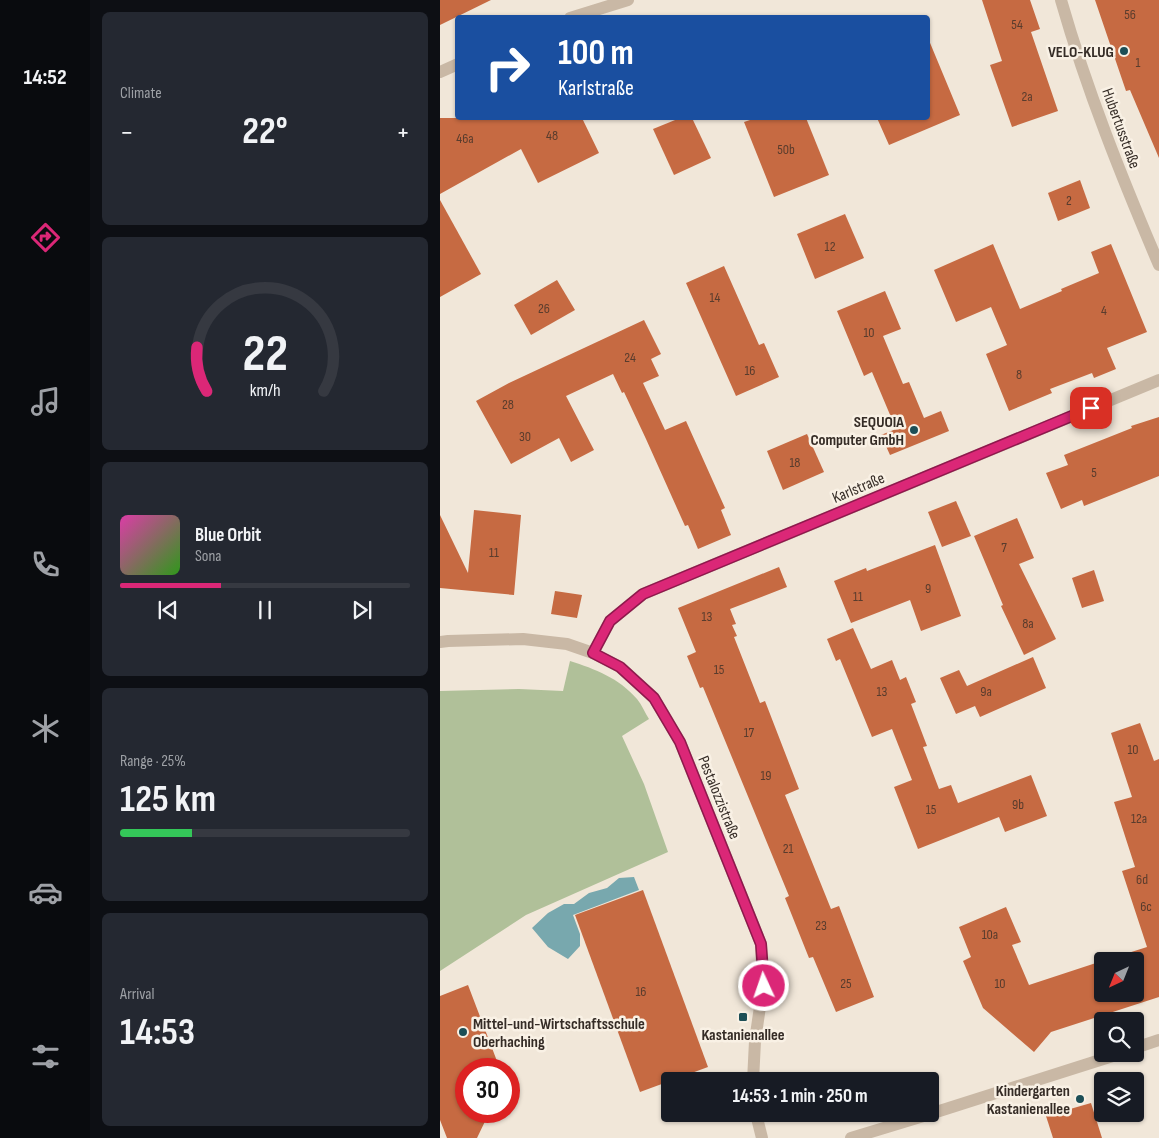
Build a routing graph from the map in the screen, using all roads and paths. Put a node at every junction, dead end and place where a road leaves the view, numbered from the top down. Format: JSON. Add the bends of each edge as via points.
{"nodes":[{"id":1,"x":628,"y":0,"type":"edge"},
{"id":2,"x":1061,"y":0,"type":"edge"},
{"id":3,"x":580,"y":15,"type":"edge"},
{"id":4,"x":455,"y":65,"type":"edge"},
{"id":5,"x":440,"y":72,"type":"edge"},
{"id":6,"x":1159,"y":265,"type":"edge"},
{"id":7,"x":1159,"y":380,"type":"edge"},
{"id":8,"x":440,"y":642,"type":"edge"},
{"id":9,"x":593,"y":653,"type":"junction"},
{"id":10,"x":1159,"y":1040,"type":"edge"},
{"id":11,"x":1144,"y":1045,"type":"edge"},
{"id":12,"x":1094,"y":1062,"type":"edge"},
{"id":13,"x":753,"y":1072,"type":"edge"},
{"id":14,"x":939,"y":1111,"type":"edge"},
{"id":15,"x":758,"y":1122,"type":"edge"},
{"id":16,"x":904,"y":1122,"type":"edge"},
{"id":17,"x":762,"y":1138,"type":"edge"},
{"id":18,"x":851,"y":1138,"type":"edge"}],
"edges":[{"from":1,"to":3,"type":"street"},
{"from":2,"to":6,"type":"street","name":"Hubertusstraße","via":[[1111,150]]},
{"from":4,"to":5,"type":"street"},
{"from":7,"to":9,"type":"street","name":"Karlstraße","via":[[643,594],[610,621]]},
{"from":8,"to":9,"type":"street","name":"Pestalozzistraße","via":[[524,639],[567,644]]},
{"from":9,"to":13,"type":"street","name":"Pestalozzistraße","via":[[620,667],[654,698],[680,742],[758,935],[764,986]]},
{"from":10,"to":11,"type":"street"},
{"from":12,"to":14,"type":"street"},
{"from":15,"to":17,"type":"street"},
{"from":16,"to":18,"type":"street"}]}
